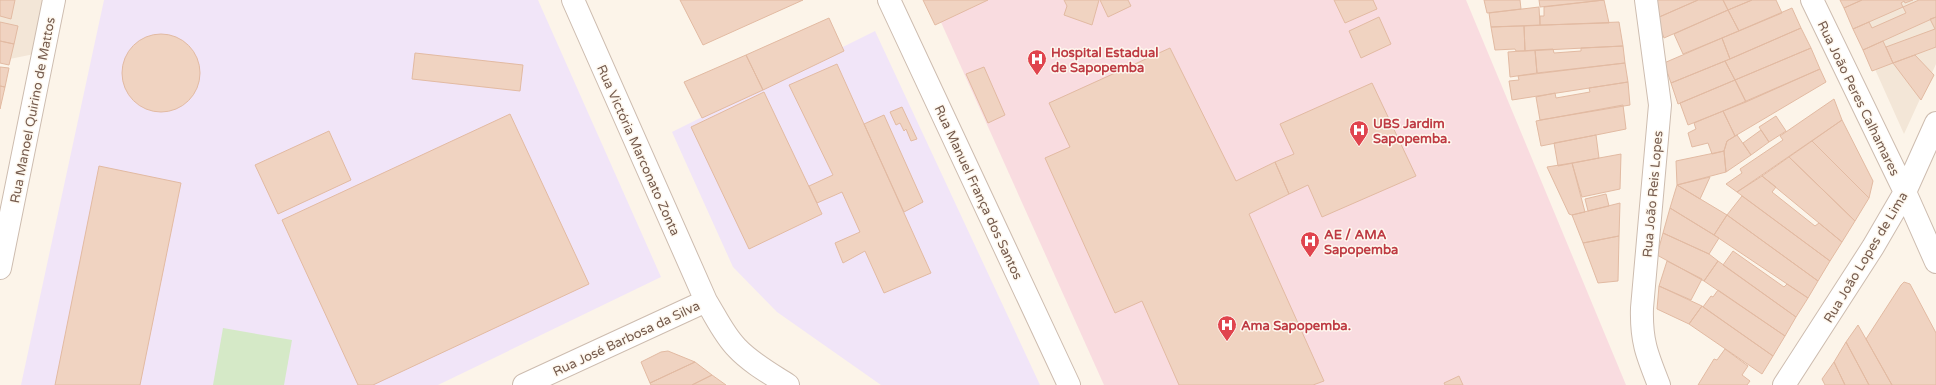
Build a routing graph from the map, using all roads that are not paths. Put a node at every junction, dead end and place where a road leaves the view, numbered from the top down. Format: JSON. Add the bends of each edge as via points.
{"nodes":[{"id":1,"x":54,"y":0,"type":"edge"},
{"id":2,"x":573,"y":0,"type":"edge"},
{"id":3,"x":889,"y":0,"type":"edge"},
{"id":4,"x":1646,"y":0,"type":"edge"},
{"id":5,"x":1812,"y":0,"type":"edge"},
{"id":6,"x":1936,"y":123,"type":"edge"},
{"id":7,"x":1905,"y":192,"type":"junction"},
{"id":8,"x":1936,"y":262,"type":"edge"},
{"id":9,"x":0,"y":268,"type":"edge"},
{"id":10,"x":706,"y":301,"type":"junction"},
{"id":11,"x":524,"y":385,"type":"edge"},
{"id":12,"x":788,"y":385,"type":"edge"},
{"id":13,"x":1069,"y":385,"type":"edge"},
{"id":14,"x":1659,"y":385,"type":"edge"},
{"id":15,"x":1784,"y":385,"type":"edge"}],
"edges":[{"from":1,"to":9,"type":"street","name":"Rua Manoel Quirino de Mattos"},
{"from":2,"to":10,"type":"street","name":"Rua Victória Marconato Zonta"},
{"from":3,"to":13,"type":"street","name":"Rua Manuel França dos Santos"},
{"from":4,"to":14,"type":"street","name":"Rua João Reis Lopes","via":[[1660,105],[1641,330],[1645,349]]},
{"from":5,"to":7,"type":"street","name":"Rua João Peres Calhamares"},
{"from":6,"to":7,"type":"street","name":"Rua João Lopes de Lima"},
{"from":7,"to":8,"type":"street","name":"Rua João Peres Calhamares"},
{"from":7,"to":15,"type":"street","name":"Rua João Lopes de Lima","via":[[1873,247]]},
{"from":10,"to":11,"type":"street","name":"Rua José Barbosa da Silva"},
{"from":10,"to":12,"type":"street","name":"Rua Victória Marconato Zonta","via":[[737,349]]}]}
